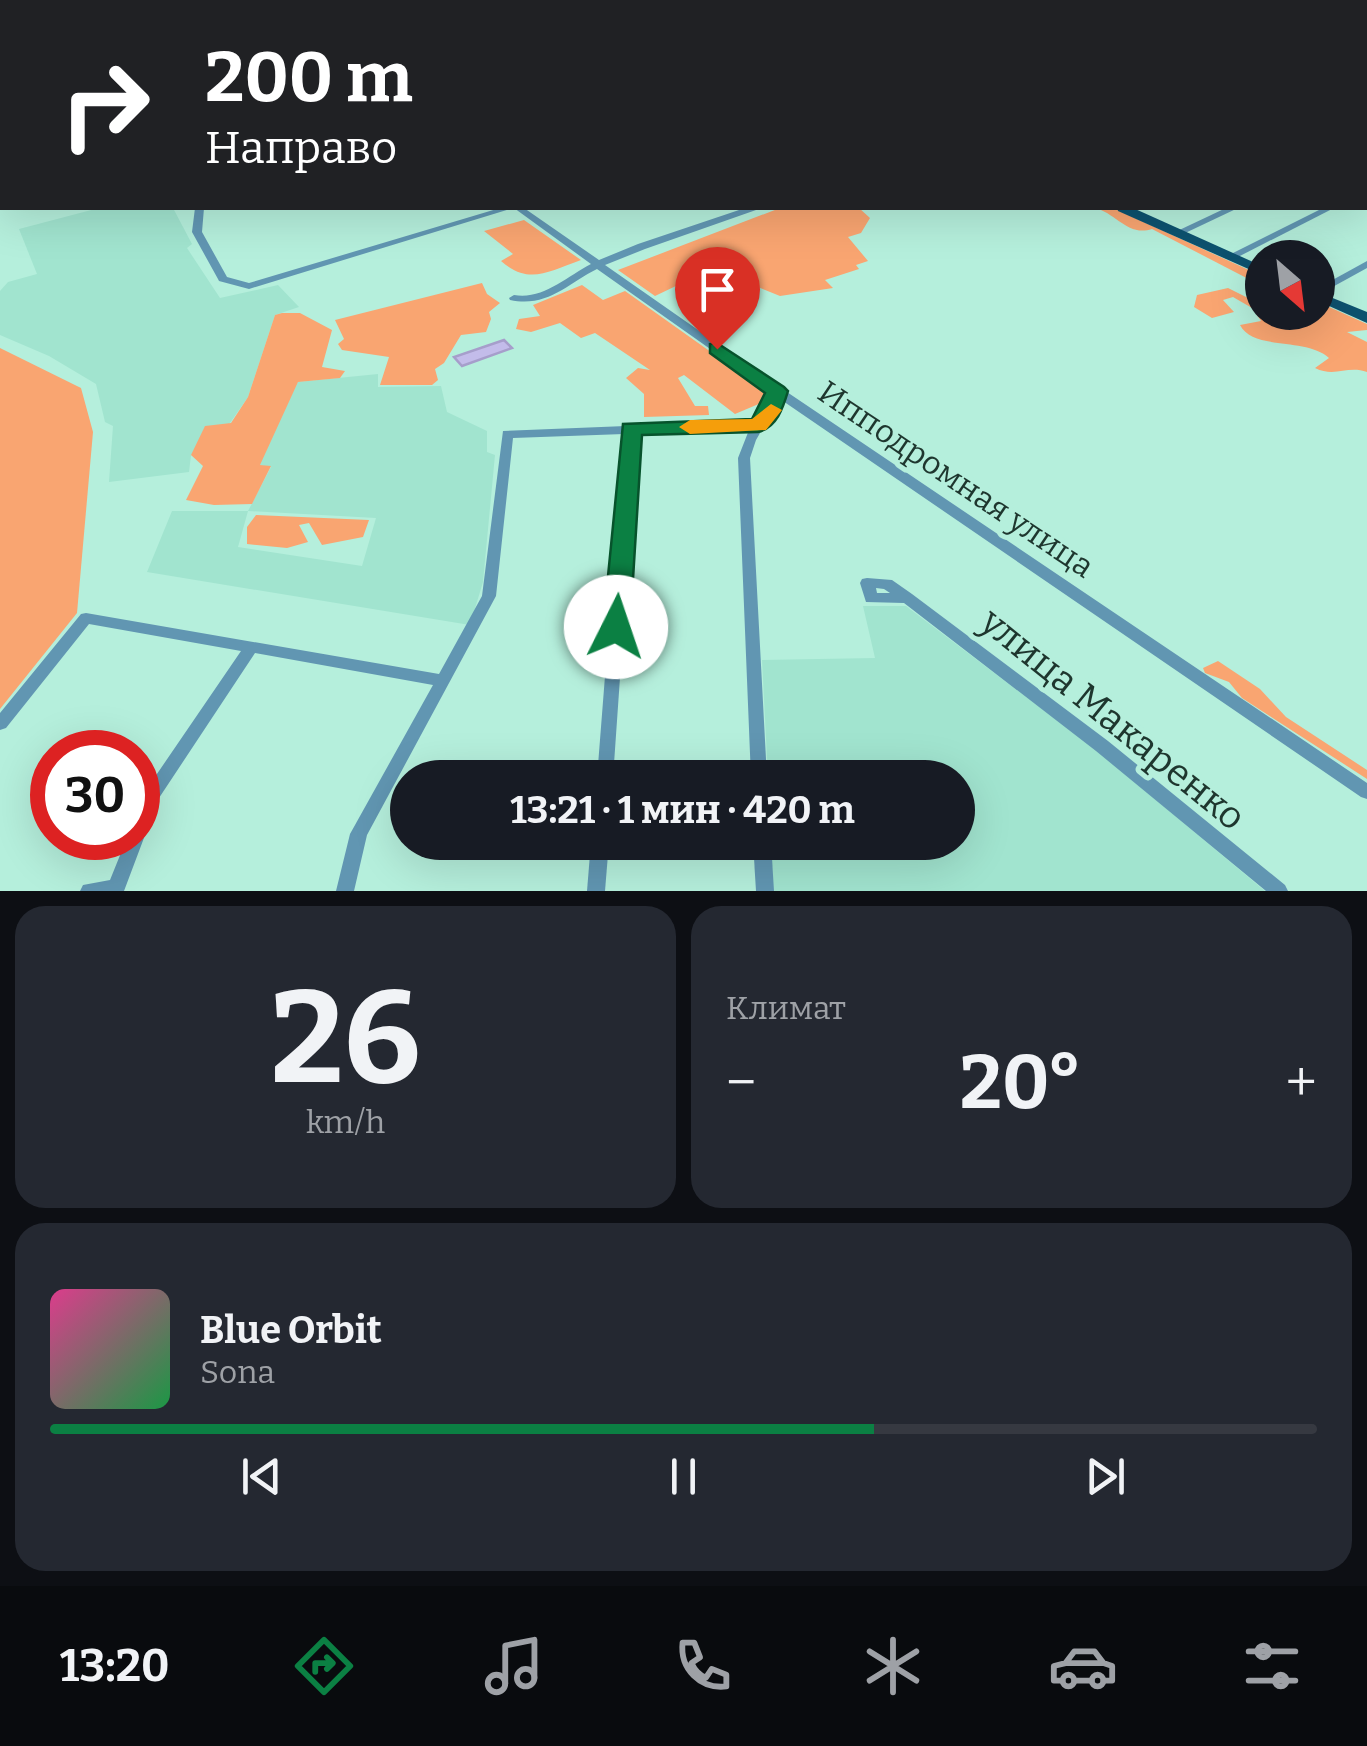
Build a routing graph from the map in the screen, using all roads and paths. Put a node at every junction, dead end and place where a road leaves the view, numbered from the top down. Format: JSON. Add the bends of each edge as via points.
{"nodes":[{"id":1,"x":199,"y":210,"type":"edge"},
{"id":2,"x":501,"y":210,"type":"edge"},
{"id":3,"x":521,"y":210,"type":"edge"},
{"id":4,"x":748,"y":210,"type":"edge"},
{"id":5,"x":1126,"y":210,"type":"edge"},
{"id":6,"x":1229,"y":210,"type":"edge"},
{"id":7,"x":1324,"y":210,"type":"edge"},
{"id":8,"x":1178,"y":234,"type":"junction"},
{"id":9,"x":1230,"y":257,"type":"junction"},
{"id":10,"x":1245,"y":264,"type":"edge"},
{"id":11,"x":1367,"y":264,"type":"edge"},
{"id":12,"x":598,"y":265,"type":"junction"},
{"id":13,"x":1335,"y":284,"type":"edge"},
{"id":14,"x":514,"y":298,"type":"dead end"},
{"id":15,"x":1335,"y":302,"type":"edge"},
{"id":16,"x":1367,"y":318,"type":"edge"},
{"id":17,"x":777,"y":391,"type":"junction"},
{"id":18,"x":801,"y":408,"type":"junction"},
{"id":19,"x":771,"y":411,"type":"junction"},
{"id":20,"x":758,"y":426,"type":"junction"},
{"id":21,"x":631,"y":428,"type":"junction"},
{"id":22,"x":907,"y":598,"type":"dead end"},
{"id":23,"x":249,"y":650,"type":"junction"},
{"id":24,"x":444,"y":680,"type":"junction"},
{"id":25,"x":0,"y":724,"type":"edge"},
{"id":26,"x":606,"y":760,"type":"edge"},
{"id":27,"x":758,"y":760,"type":"edge"},
{"id":28,"x":160,"y":782,"type":"edge"},
{"id":29,"x":1367,"y":792,"type":"edge"},
{"id":30,"x":126,"y":860,"type":"edge"},
{"id":31,"x":599,"y":860,"type":"edge"},
{"id":32,"x":763,"y":860,"type":"edge"},
{"id":33,"x":115,"y":889,"type":"edge"},
{"id":34,"x":89,"y":891,"type":"edge"},
{"id":35,"x":345,"y":891,"type":"edge"},
{"id":36,"x":596,"y":891,"type":"edge"},
{"id":37,"x":765,"y":891,"type":"edge"},
{"id":38,"x":1279,"y":891,"type":"edge"}],
"edges":[{"from":1,"to":2,"type":"street","via":[[197,232],[223,279],[257,285]]},
{"from":3,"to":12,"type":"street","name":"Ипподромная улица"},
{"from":4,"to":12,"type":"street"},
{"from":5,"to":8,"type":"main road"},
{"from":6,"to":8,"type":"street"},
{"from":7,"to":9,"type":"street"},
{"from":8,"to":9,"type":"main road"},
{"from":9,"to":10,"type":"main road"},
{"from":11,"to":13,"type":"street"},
{"from":12,"to":14,"type":"street","via":[[551,294],[528,302]]},
{"from":12,"to":17,"type":"street","name":"Ипподромная улица"},
{"from":15,"to":16,"type":"main road"},
{"from":17,"to":18,"type":"street","name":"Ипподромная улица"},
{"from":17,"to":19,"type":"street"},
{"from":18,"to":19,"type":"street"},
{"from":18,"to":29,"type":"street","name":"Ипподромная улица"},
{"from":19,"to":20,"type":"street"},
{"from":20,"to":21,"type":"street"},
{"from":20,"to":27,"type":"street","via":[[744,458]]},
{"from":21,"to":24,"type":"street","via":[[507,434],[489,596]]},
{"from":21,"to":26,"type":"street"},
{"from":22,"to":38,"type":"street","name":"улица Макаренко"},
{"from":23,"to":24,"type":"street"},
{"from":23,"to":25,"type":"street","via":[[86,618]]},
{"from":23,"to":28,"type":"street"},
{"from":24,"to":35,"type":"street","via":[[359,834]]},
{"from":30,"to":33,"type":"street"},
{"from":31,"to":36,"type":"street"},
{"from":32,"to":37,"type":"street"},
{"from":33,"to":34,"type":"street"}]}
